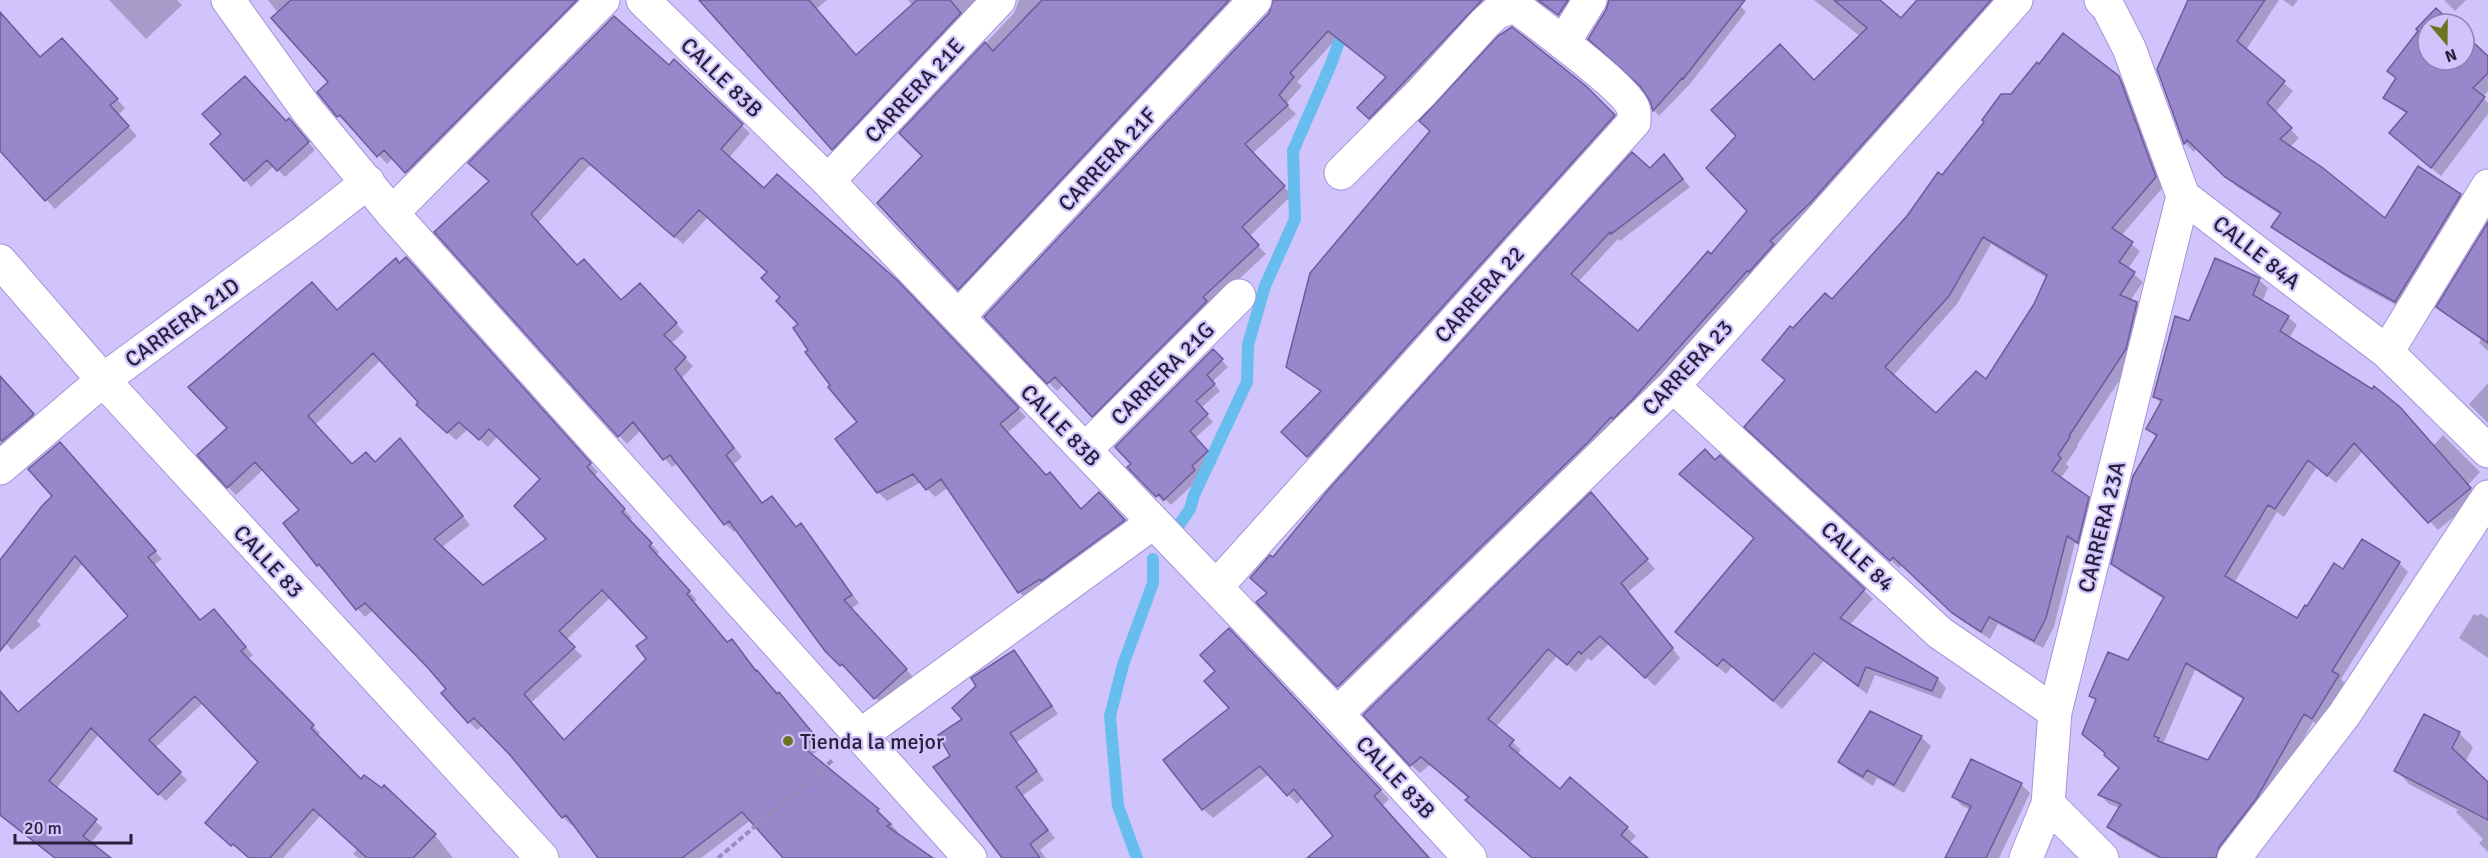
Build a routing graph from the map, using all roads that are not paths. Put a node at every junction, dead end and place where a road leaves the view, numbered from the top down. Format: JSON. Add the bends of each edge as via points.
{"nodes":[{"id":1,"x":228,"y":0,"type":"edge"},
{"id":2,"x":603,"y":0,"type":"edge"},
{"id":3,"x":643,"y":0,"type":"edge"},
{"id":4,"x":999,"y":0,"type":"edge"},
{"id":5,"x":1590,"y":0,"type":"edge"},
{"id":6,"x":2016,"y":0,"type":"edge"},
{"id":7,"x":2101,"y":0,"type":"edge"},
{"id":8,"x":1248,"y":3,"type":"edge"},
{"id":9,"x":1563,"y":42,"type":"junction"},
{"id":10,"x":1341,"y":173,"type":"dead end"},
{"id":11,"x":828,"y":181,"type":"junction"},
{"id":12,"x":368,"y":182,"type":"junction"},
{"id":13,"x":2488,"y":186,"type":"edge"},
{"id":14,"x":2183,"y":196,"type":"junction"},
{"id":15,"x":393,"y":213,"type":"junction"},
{"id":16,"x":0,"y":261,"type":"edge"},
{"id":17,"x":1239,"y":296,"type":"dead end"},
{"id":18,"x":958,"y":317,"type":"junction"},
{"id":19,"x":2387,"y":352,"type":"junction"},
{"id":20,"x":103,"y":380,"type":"junction"},
{"id":21,"x":1673,"y":386,"type":"junction"},
{"id":22,"x":1085,"y":450,"type":"junction"},
{"id":23,"x":2488,"y":451,"type":"edge"},
{"id":24,"x":0,"y":468,"type":"edge"},
{"id":25,"x":2488,"y":497,"type":"edge"},
{"id":26,"x":1164,"y":533,"type":"junction"},
{"id":27,"x":1216,"y":587,"type":"junction"},
{"id":28,"x":2055,"y":712,"type":"junction"},
{"id":29,"x":1337,"y":714,"type":"junction"},
{"id":30,"x":861,"y":735,"type":"junction"},
{"id":31,"x":2048,"y":804,"type":"junction"},
{"id":32,"x":543,"y":858,"type":"edge"},
{"id":33,"x":970,"y":858,"type":"edge"},
{"id":34,"x":1470,"y":858,"type":"edge"},
{"id":35,"x":2026,"y":858,"type":"edge"},
{"id":36,"x":2102,"y":858,"type":"edge"},
{"id":37,"x":2234,"y":858,"type":"edge"}],
"edges":[{"from":1,"to":12,"type":"street","via":[[307,110]]},
{"from":2,"to":15,"type":"street"},
{"from":3,"to":11,"type":"street","name":"CALLE 83B"},
{"from":4,"to":11,"type":"street","name":"CARRERA 21E"},
{"from":5,"to":9,"type":"street"},
{"from":6,"to":21,"type":"street","name":"CARRERA 23"},
{"from":7,"to":14,"type":"street","via":[[2129,48]]},
{"from":8,"to":18,"type":"street","name":"CARRERA 21F"},
{"from":9,"to":10,"type":"street","via":[[1515,6],[1497,12]]},
{"from":9,"to":27,"type":"street","name":"CARRERA 22","via":[[1625,96],[1634,109],[1634,122]]},
{"from":11,"to":18,"type":"street","name":"CALLE 83B"},
{"from":12,"to":15,"type":"street"},
{"from":12,"to":20,"type":"street","name":"CARRERA 21D"},
{"from":13,"to":19,"type":"street"},
{"from":14,"to":19,"type":"street","name":"CALLE 84A"},
{"from":14,"to":28,"type":"street","name":"CARRERA 23A"},
{"from":15,"to":30,"type":"street"},
{"from":16,"to":20,"type":"street","name":"CALLE 83"},
{"from":17,"to":22,"type":"street","name":"CARRERA 21G"},
{"from":18,"to":22,"type":"street","name":"CALLE 83B"},
{"from":19,"to":23,"type":"street","name":"CALLE 84A"},
{"from":20,"to":24,"type":"street","name":"CARRERA 21D"},
{"from":20,"to":32,"type":"street","name":"CALLE 83"},
{"from":21,"to":28,"type":"street","name":"CALLE 84","via":[[1940,633]]},
{"from":21,"to":29,"type":"street","name":"CARRERA 23"},
{"from":22,"to":26,"type":"street","name":"CALLE 83B"},
{"from":25,"to":37,"type":"street","via":[[2344,715]]},
{"from":26,"to":27,"type":"street","name":"CALLE 83B"},
{"from":26,"to":30,"type":"street"},
{"from":27,"to":29,"type":"street","name":"CALLE 83B"},
{"from":28,"to":31,"type":"street","name":"CARRERA 23A"},
{"from":29,"to":34,"type":"street","name":"CALLE 83B"},
{"from":30,"to":33,"type":"street"},
{"from":31,"to":35,"type":"street","name":"CARRERA 23A"},
{"from":31,"to":36,"type":"street"}]}
